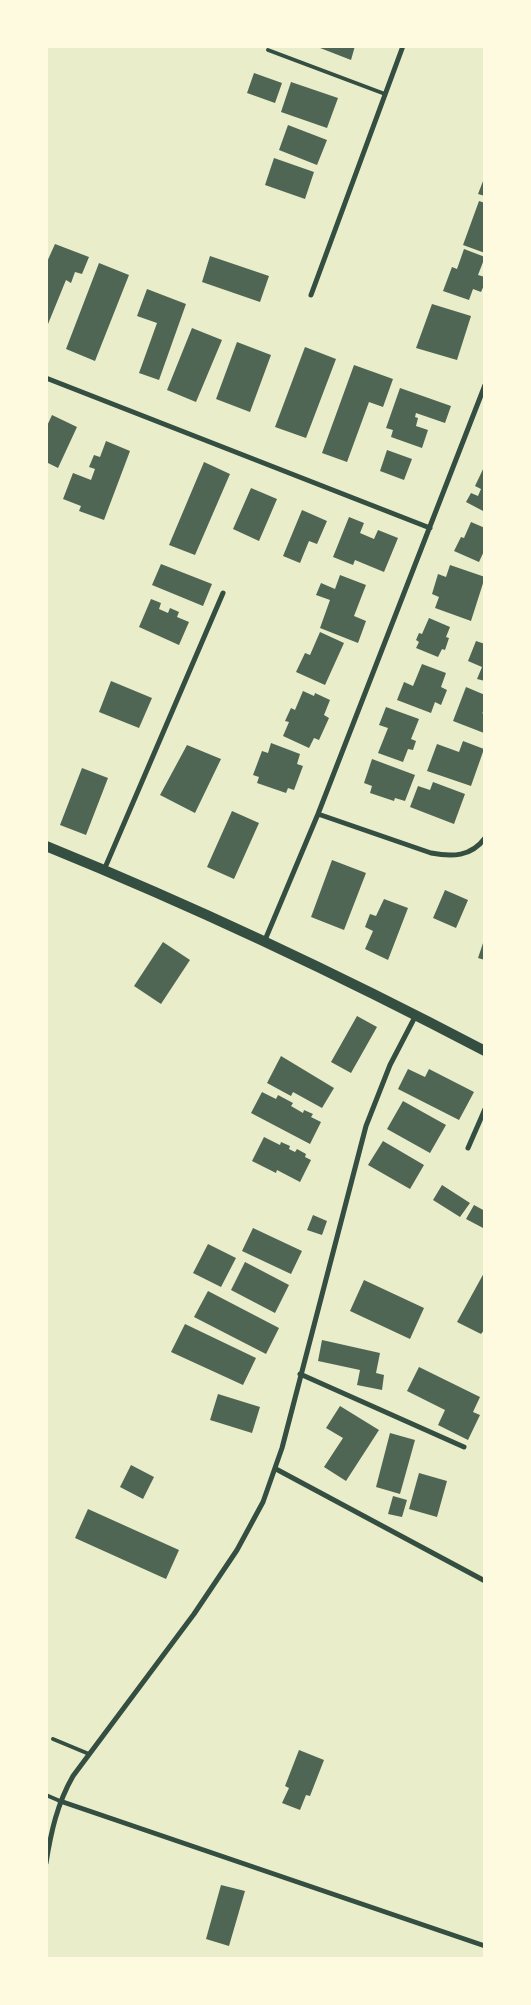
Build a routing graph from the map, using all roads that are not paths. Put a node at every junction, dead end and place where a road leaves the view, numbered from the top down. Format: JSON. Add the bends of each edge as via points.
{"nodes":[{"id":1,"x":403,"y":46,"type":"edge"},
{"id":2,"x":268,"y":50,"type":"dead end"},
{"id":3,"x":385,"y":94,"type":"junction"},
{"id":4,"x":311,"y":295,"type":"dead end"},
{"id":5,"x":46,"y":378,"type":"edge"},
{"id":6,"x":485,"y":385,"type":"edge"},
{"id":7,"x":430,"y":528,"type":"junction"},
{"id":8,"x":223,"y":594,"type":"dead end"},
{"id":9,"x":318,"y":814,"type":"junction"},
{"id":10,"x":485,"y":838,"type":"edge"},
{"id":11,"x":46,"y":846,"type":"edge"},
{"id":12,"x":104,"y":870,"type":"junction"},
{"id":13,"x":264,"y":940,"type":"junction"},
{"id":14,"x":416,"y":1015,"type":"junction"},
{"id":15,"x":485,"y":1051,"type":"edge"},
{"id":16,"x":485,"y":1109,"type":"edge"},
{"id":17,"x":468,"y":1148,"type":"dead end"},
{"id":18,"x":300,"y":1374,"type":"junction"},
{"id":19,"x":464,"y":1447,"type":"dead end"},
{"id":20,"x":276,"y":1469,"type":"junction"},
{"id":21,"x":485,"y":1581,"type":"edge"},
{"id":22,"x":54,"y":1739,"type":"dead end"},
{"id":23,"x":89,"y":1754,"type":"junction"},
{"id":24,"x":46,"y":1795,"type":"edge"},
{"id":25,"x":60,"y":1801,"type":"junction"},
{"id":26,"x":46,"y":1863,"type":"edge"},
{"id":27,"x":485,"y":1946,"type":"edge"}],
"edges":[{"from":1,"to":3,"type":"street"},
{"from":2,"to":3,"type":"lane"},
{"from":3,"to":4,"type":"street"},
{"from":5,"to":7,"type":"street"},
{"from":6,"to":7,"type":"street"},
{"from":7,"to":9,"type":"street"},
{"from":8,"to":12,"type":"street"},
{"from":9,"to":10,"type":"street","via":[[445,856],[468,852]]},
{"from":9,"to":13,"type":"street"},
{"from":11,"to":12,"type":"main road"},
{"from":12,"to":13,"type":"main road"},
{"from":13,"to":14,"type":"main road"},
{"from":14,"to":15,"type":"main road"},
{"from":14,"to":18,"type":"street","via":[[390,1065],[366,1126]]},
{"from":16,"to":17,"type":"street"},
{"from":18,"to":19,"type":"street"},
{"from":18,"to":20,"type":"street"},
{"from":20,"to":21,"type":"street"},
{"from":20,"to":23,"type":"street","via":[[254,1520],[223,1572]]},
{"from":22,"to":23,"type":"lane"},
{"from":23,"to":25,"type":"street"},
{"from":24,"to":25,"type":"lane"},
{"from":25,"to":26,"type":"street"},
{"from":25,"to":27,"type":"street"}]}
